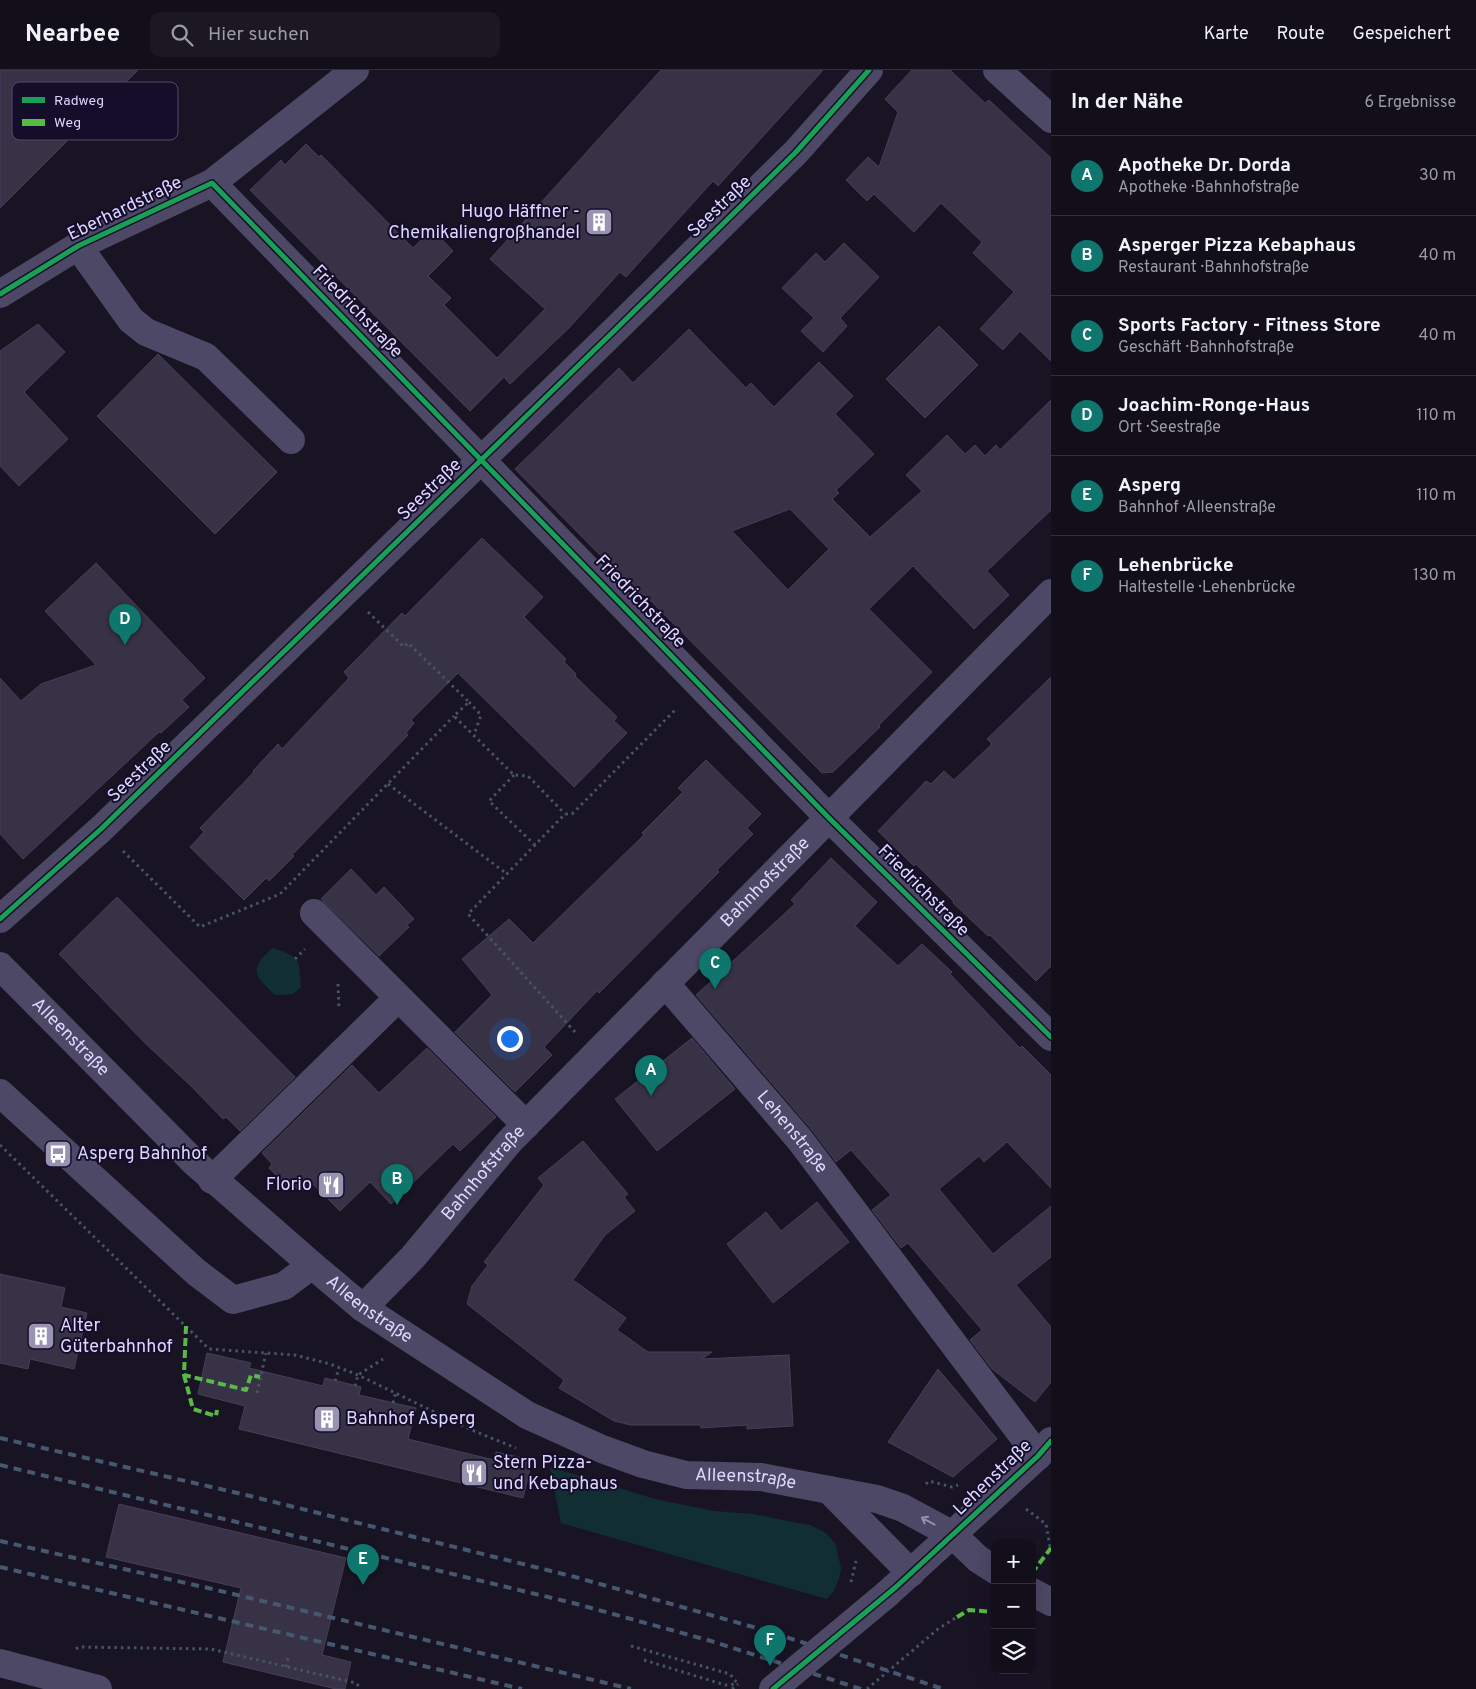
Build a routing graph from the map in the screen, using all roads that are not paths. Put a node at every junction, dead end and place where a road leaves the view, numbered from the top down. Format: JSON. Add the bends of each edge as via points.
{"nodes":[{"id":1,"x":355,"y":70,"type":"edge"},
{"id":2,"x":869,"y":70,"type":"edge"},
{"id":3,"x":997,"y":70,"type":"edge"},
{"id":4,"x":1051,"y":119,"type":"edge"},
{"id":5,"x":212,"y":183,"type":"junction"},
{"id":6,"x":78,"y":246,"type":"junction"},
{"id":7,"x":0,"y":294,"type":"edge"},
{"id":8,"x":291,"y":440,"type":"dead end"},
{"id":9,"x":482,"y":459,"type":"junction"},
{"id":10,"x":1051,"y":593,"type":"edge"},
{"id":11,"x":829,"y":818,"type":"junction"},
{"id":12,"x":314,"y":913,"type":"dead end"},
{"id":13,"x":0,"y":919,"type":"edge"},
{"id":14,"x":0,"y":966,"type":"edge"},
{"id":15,"x":660,"y":988,"type":"junction"},
{"id":16,"x":398,"y":998,"type":"junction"},
{"id":17,"x":1051,"y":1037,"type":"edge"},
{"id":18,"x":0,"y":1092,"type":"edge"},
{"id":19,"x":736,"y":1094,"type":"dead end"},
{"id":20,"x":526,"y":1126,"type":"junction"},
{"id":21,"x":212,"y":1180,"type":"junction"},
{"id":22,"x":312,"y":1265,"type":"junction"},
{"id":23,"x":363,"y":1308,"type":"junction"},
{"id":24,"x":1045,"y":1448,"type":"edge"},
{"id":25,"x":830,"y":1490,"type":"junction"},
{"id":26,"x":953,"y":1535,"type":"junction"},
{"id":27,"x":991,"y":1568,"type":"edge"},
{"id":28,"x":911,"y":1573,"type":"junction"},
{"id":29,"x":1036,"y":1594,"type":"edge"},
{"id":30,"x":1051,"y":1602,"type":"edge"},
{"id":31,"x":0,"y":1664,"type":"edge"},
{"id":32,"x":68,"y":1686,"type":"edge"},
{"id":33,"x":98,"y":1689,"type":"edge"},
{"id":34,"x":773,"y":1689,"type":"edge"}],
"edges":[{"from":1,"to":5,"type":"street","name":"Eberhardstraße"},
{"from":2,"to":9,"type":"street","name":"Seestraße","via":[[796,152]]},
{"from":3,"to":4,"type":"street"},
{"from":5,"to":6,"type":"street","name":"Eberhardstraße"},
{"from":5,"to":9,"type":"street","name":"Friedrichstraße"},
{"from":6,"to":7,"type":"street","name":"Eberhardstraße"},
{"from":6,"to":8,"type":"street","via":[[131,320],[146,332],[206,358]]},
{"from":9,"to":11,"type":"street","name":"Friedrichstraße"},
{"from":9,"to":13,"type":"street","name":"Seestraße","via":[[101,829]]},
{"from":10,"to":11,"type":"street","name":"Bahnhofstraße"},
{"from":11,"to":15,"type":"street","name":"Bahnhofstraße"},
{"from":11,"to":17,"type":"street","name":"Friedrichstraße"},
{"from":12,"to":16,"type":"street"},
{"from":14,"to":21,"type":"street","name":"Alleenstraße"},
{"from":15,"to":19,"type":"street"},
{"from":15,"to":20,"type":"street","name":"Bahnhofstraße"},
{"from":15,"to":24,"type":"street","name":"Lehenstraße","via":[[800,1140]]},
{"from":16,"to":20,"type":"street"},
{"from":16,"to":21,"type":"street"},
{"from":18,"to":22,"type":"street","via":[[196,1272],[233,1300],[284,1286]]},
{"from":20,"to":23,"type":"street","name":"Bahnhofstraße","via":[[413,1257]]},
{"from":21,"to":22,"type":"street","name":"Alleenstraße"},
{"from":22,"to":23,"type":"street","name":"Alleenstraße"},
{"from":23,"to":25,"type":"street","name":"Alleenstraße","via":[[528,1415],[602,1449],[686,1475],[761,1477]]},
{"from":24,"to":26,"type":"street","name":"Lehenstraße"},
{"from":26,"to":25,"type":"street","name":"Alleenstraße","one_way":true,"via":[[877,1498]]},
{"from":25,"to":28,"type":"street"},
{"from":26,"to":27,"type":"street","name":"Alleenstraße","via":[[978,1560]]},
{"from":26,"to":28,"type":"street","name":"Lehenstraße"},
{"from":28,"to":34,"type":"street","name":"Lehenstraße","bridge":true},
{"from":29,"to":30,"type":"street"},
{"from":31,"to":32,"type":"street"},
{"from":32,"to":33,"type":"street"}]}
